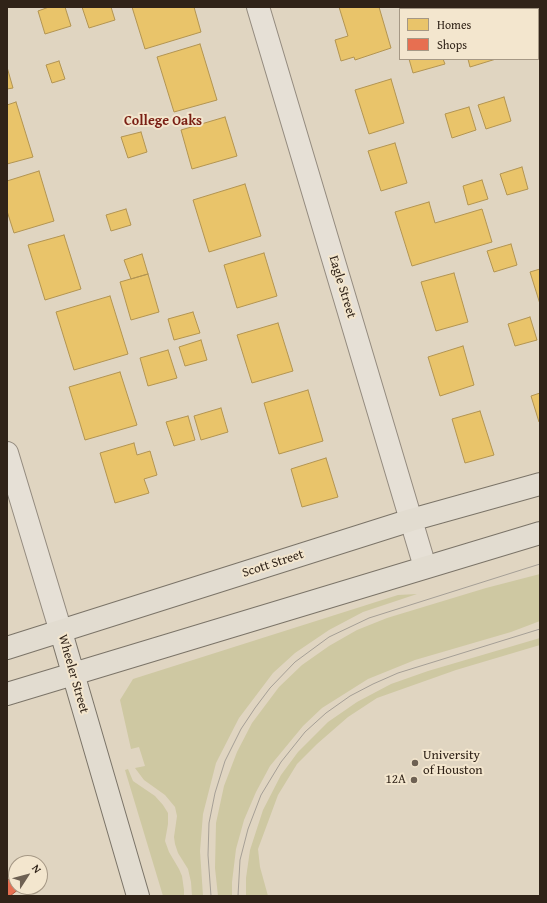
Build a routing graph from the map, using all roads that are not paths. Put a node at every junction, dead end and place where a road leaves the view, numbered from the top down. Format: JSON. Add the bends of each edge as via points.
{"nodes":[{"id":1,"x":258,"y":7,"type":"edge"},
{"id":2,"x":7,"y":453,"type":"edge"},
{"id":3,"x":540,"y":484,"type":"edge"},
{"id":4,"x":411,"y":520,"type":"junction"},
{"id":5,"x":540,"y":533,"type":"edge"},
{"id":6,"x":425,"y":567,"type":"junction"},
{"id":7,"x":61,"y":632,"type":"junction"},
{"id":8,"x":7,"y":648,"type":"edge"},
{"id":9,"x":73,"y":674,"type":"junction"},
{"id":10,"x":7,"y":694,"type":"edge"},
{"id":11,"x":138,"y":896,"type":"edge"}],
"edges":[{"from":1,"to":4,"type":"street","name":"Eagle Street"},
{"from":2,"to":7,"type":"street","name":"Wheeler Street"},
{"from":3,"to":4,"type":"main road","name":"Scott Street"},
{"from":4,"to":6,"type":"street","name":"Eagle Street"},
{"from":4,"to":7,"type":"main road","name":"Scott Street"},
{"from":5,"to":6,"type":"main road"},
{"from":6,"to":9,"type":"main road"},
{"from":7,"to":8,"type":"main road","name":"Scott Street"},
{"from":7,"to":9,"type":"main road","name":"Wheeler Street"},
{"from":9,"to":10,"type":"main road"},
{"from":9,"to":11,"type":"main road","name":"Wheeler Street"}]}
